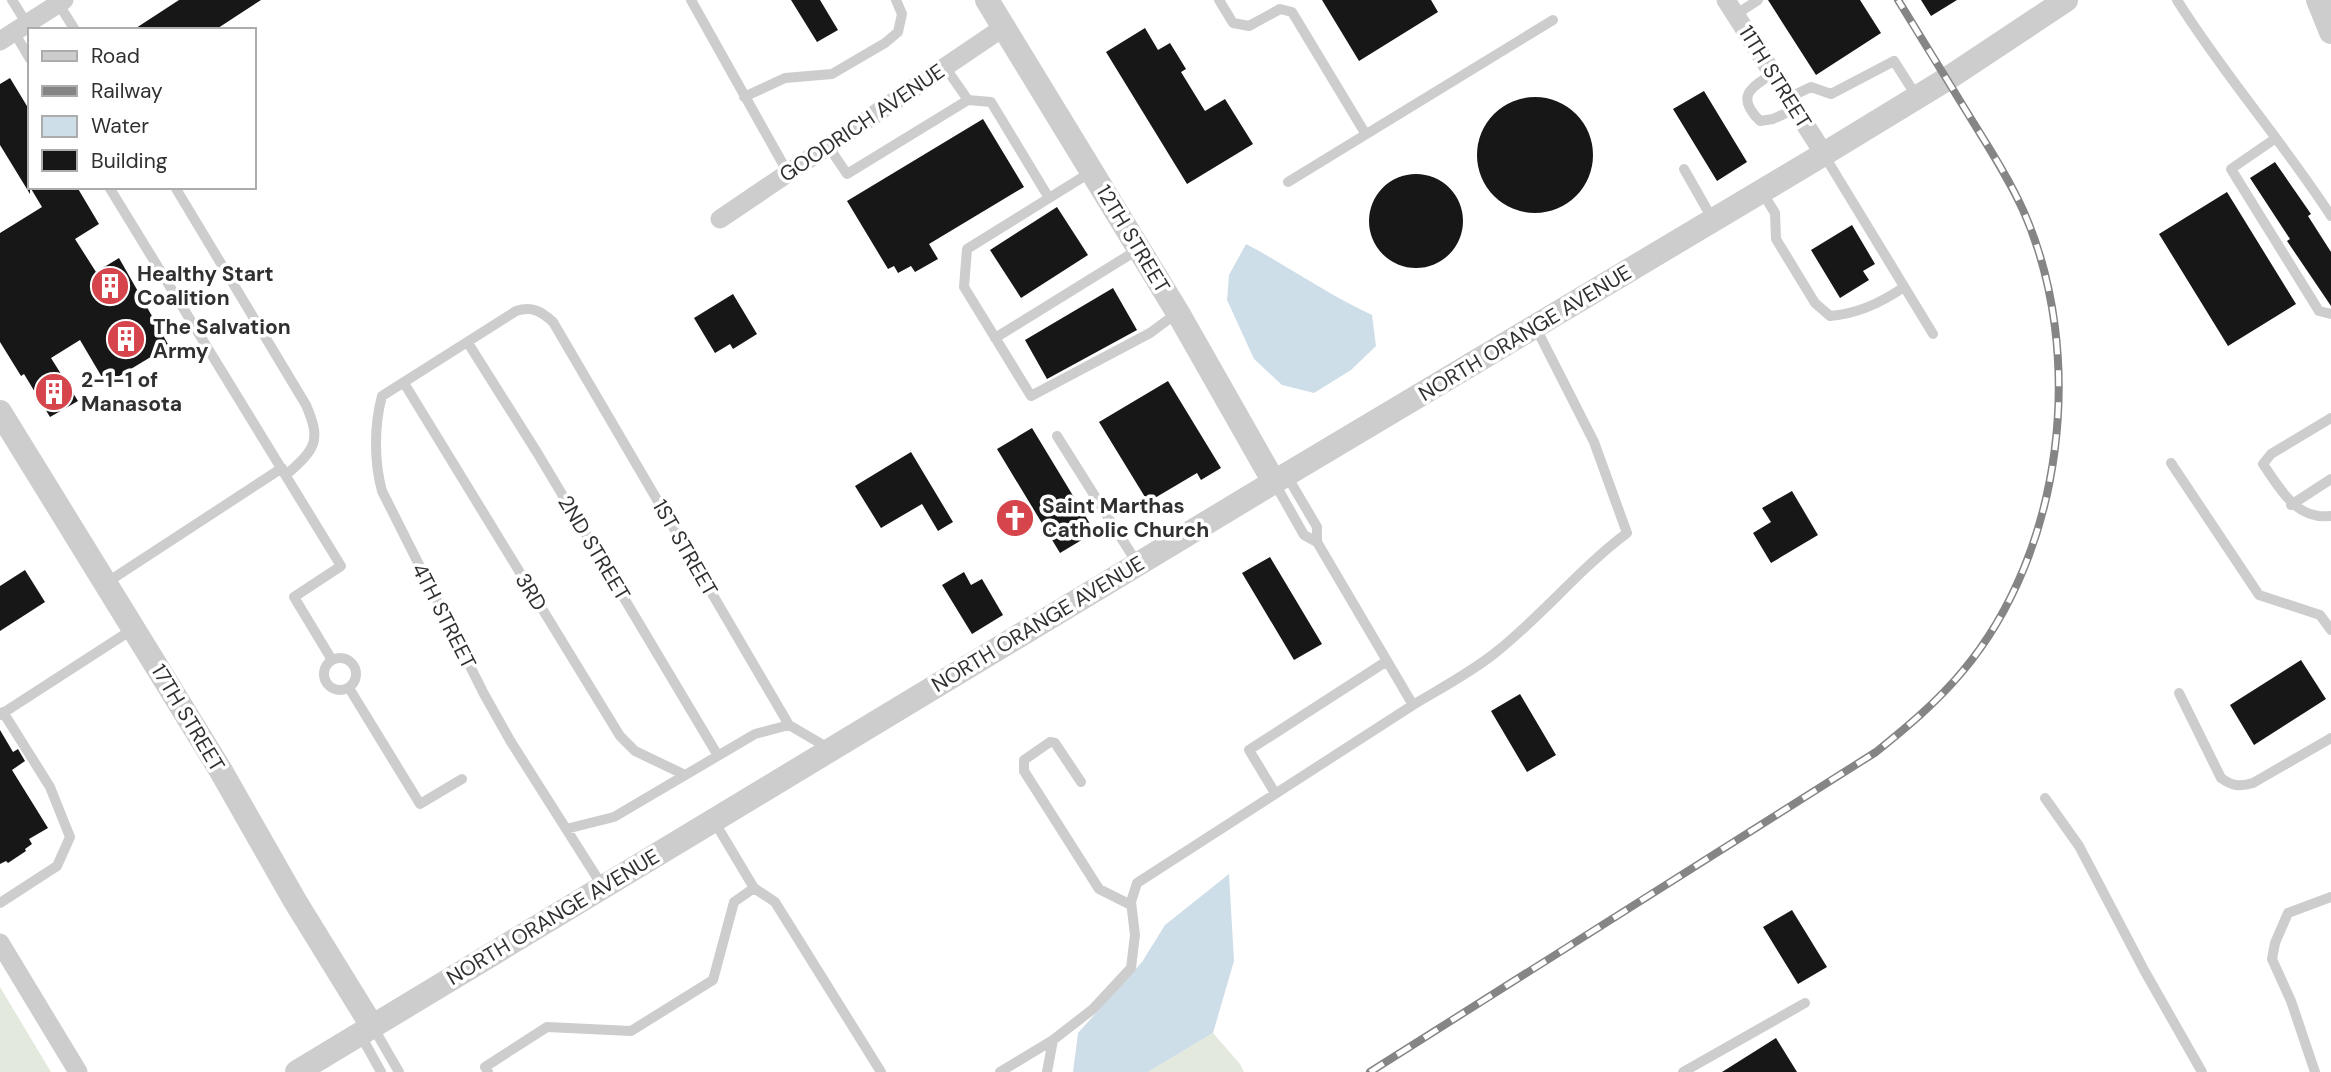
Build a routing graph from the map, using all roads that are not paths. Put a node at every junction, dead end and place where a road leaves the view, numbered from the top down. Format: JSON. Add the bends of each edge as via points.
{"nodes":[{"id":1,"x":12,"y":0,"type":"edge"},
{"id":2,"x":691,"y":0,"type":"edge"},
{"id":3,"x":896,"y":0,"type":"edge"},
{"id":4,"x":987,"y":0,"type":"edge"},
{"id":5,"x":1219,"y":0,"type":"edge"},
{"id":6,"x":1758,"y":0,"type":"edge"},
{"id":7,"x":2067,"y":0,"type":"edge"},
{"id":8,"x":2177,"y":0,"type":"edge"},
{"id":9,"x":61,"y":2,"type":"edge"},
{"id":10,"x":2318,"y":2,"type":"edge"},
{"id":11,"x":1730,"y":8,"type":"edge"},
{"id":12,"x":1553,"y":20,"type":"dead end"},
{"id":13,"x":1004,"y":27,"type":"junction"},
{"id":14,"x":74,"y":28,"type":"edge"},
{"id":15,"x":14,"y":32,"type":"edge"},
{"id":16,"x":2331,"y":32,"type":"edge"},
{"id":17,"x":28,"y":56,"type":"edge"},
{"id":18,"x":945,"y":67,"type":"junction"},
{"id":19,"x":1772,"y":74,"type":"junction"},
{"id":20,"x":744,"y":97,"type":"junction"},
{"id":21,"x":1917,"y":98,"type":"junction"},
{"id":22,"x":968,"y":100,"type":"junction"},
{"id":23,"x":1791,"y":104,"type":"junction"},
{"id":24,"x":1366,"y":133,"type":"junction"},
{"id":25,"x":2276,"y":138,"type":"junction"},
{"id":26,"x":828,"y":146,"type":"junction"},
{"id":27,"x":1824,"y":154,"type":"junction"},
{"id":28,"x":1684,"y":169,"type":"dead end"},
{"id":29,"x":1092,"y":172,"type":"junction"},
{"id":30,"x":788,"y":173,"type":"junction"},
{"id":31,"x":1288,"y":182,"type":"dead end"},
{"id":32,"x":110,"y":189,"type":"edge"},
{"id":33,"x":176,"y":189,"type":"edge"},
{"id":34,"x":1762,"y":192,"type":"junction"},
{"id":35,"x":1049,"y":198,"type":"junction"},
{"id":36,"x":2331,"y":216,"type":"edge"},
{"id":37,"x":720,"y":219,"type":"dead end"},
{"id":38,"x":1714,"y":221,"type":"junction"},
{"id":39,"x":1139,"y":248,"type":"junction"},
{"id":40,"x":1904,"y":287,"type":"junction"},
{"id":41,"x":537,"y":310,"type":"joint"},
{"id":42,"x":1178,"y":313,"type":"junction"},
{"id":43,"x":2331,"y":314,"type":"edge"},
{"id":44,"x":1535,"y":328,"type":"junction"},
{"id":45,"x":1933,"y":334,"type":"dead end"},
{"id":46,"x":995,"y":338,"type":"junction"},
{"id":47,"x":468,"y":343,"type":"junction"},
{"id":48,"x":404,"y":383,"type":"junction"},
{"id":49,"x":0,"y":412,"type":"edge"},
{"id":50,"x":2331,"y":418,"type":"edge"},
{"id":51,"x":1057,"y":436,"type":"dead end"},
{"id":52,"x":2171,"y":463,"type":"dead end"},
{"id":53,"x":284,"y":471,"type":"junction"},
{"id":54,"x":1280,"y":478,"type":"junction"},
{"id":55,"x":2331,"y":479,"type":"edge"},
{"id":56,"x":2291,"y":505,"type":"junction"},
{"id":57,"x":2331,"y":516,"type":"edge"},
{"id":58,"x":1138,"y":564,"type":"junction"},
{"id":59,"x":105,"y":583,"type":"junction"},
{"id":60,"x":134,"y":629,"type":"junction"},
{"id":61,"x":2331,"y":630,"type":"edge"},
{"id":62,"x":332,"y":660,"type":"junction"},
{"id":63,"x":1387,"y":661,"type":"junction"},
{"id":64,"x":349,"y":688,"type":"junction"},
{"id":65,"x":2179,"y":693,"type":"dead end"},
{"id":66,"x":1413,"y":705,"type":"junction"},
{"id":67,"x":2,"y":714,"type":"edge"},
{"id":68,"x":789,"y":725,"type":"junction"},
{"id":69,"x":2331,"y":738,"type":"edge"},
{"id":70,"x":831,"y":750,"type":"junction"},
{"id":71,"x":717,"y":754,"type":"junction"},
{"id":72,"x":683,"y":774,"type":"junction"},
{"id":73,"x":462,"y":779,"type":"dead end"},
{"id":74,"x":1081,"y":782,"type":"dead end"},
{"id":75,"x":1275,"y":793,"type":"junction"},
{"id":76,"x":2045,"y":798,"type":"dead end"},
{"id":77,"x":713,"y":821,"type":"junction"},
{"id":78,"x":566,"y":829,"type":"junction"},
{"id":79,"x":604,"y":887,"type":"junction"},
{"id":80,"x":754,"y":888,"type":"junction"},
{"id":81,"x":2331,"y":897,"type":"edge"},
{"id":82,"x":0,"y":903,"type":"edge"},
{"id":83,"x":1131,"y":905,"type":"junction"},
{"id":84,"x":0,"y":943,"type":"edge"},
{"id":85,"x":1805,"y":1003,"type":"dead end"},
{"id":86,"x":366,"y":1030,"type":"junction"},
{"id":87,"x":1053,"y":1040,"type":"junction"},
{"id":88,"x":483,"y":1070,"type":"edge"},
{"id":89,"x":78,"y":1072,"type":"edge"},
{"id":90,"x":297,"y":1072,"type":"edge"},
{"id":91,"x":381,"y":1072,"type":"edge"},
{"id":92,"x":399,"y":1072,"type":"edge"},
{"id":93,"x":881,"y":1072,"type":"edge"},
{"id":94,"x":1000,"y":1072,"type":"edge"},
{"id":95,"x":1046,"y":1072,"type":"edge"},
{"id":96,"x":1683,"y":1072,"type":"edge"},
{"id":97,"x":2202,"y":1072,"type":"edge"},
{"id":98,"x":2315,"y":1072,"type":"edge"}],
"edges":[{"from":1,"to":15,"type":"lane"},
{"from":2,"to":20,"type":"lane"},
{"from":3,"to":20,"type":"lane","via":[[902,14],[898,32],[885,43],[832,74],[785,78]]},
{"from":4,"to":13,"type":"street","name":"12TH STREET"},
{"from":5,"to":24,"type":"lane","via":[[1233,23],[1249,26],[1280,9],[1292,12]]},
{"from":6,"to":11,"type":"lane"},
{"from":7,"to":21,"type":"street","name":"NORTH ORANGE AVENUE"},
{"from":8,"to":25,"type":"lane"},
{"from":9,"to":14,"type":"lane"},
{"from":9,"to":15,"type":"street"},
{"from":10,"to":16,"type":"street"},
{"from":11,"to":19,"type":"street","name":"11TH STREET"},
{"from":12,"to":24,"type":"lane"},
{"from":13,"to":18,"type":"street","name":"GOODRICH AVENUE"},
{"from":13,"to":29,"type":"street","name":"12TH STREET"},
{"from":15,"to":17,"type":"lane"},
{"from":18,"to":22,"type":"lane"},
{"from":18,"to":26,"type":"street","name":"GOODRICH AVENUE"},
{"from":19,"to":23,"type":"street","name":"11TH STREET"},
{"from":19,"to":23,"type":"lane","via":[[1752,87],[1746,101],[1760,121]]},
{"from":20,"to":30,"type":"lane"},
{"from":21,"to":23,"type":"lane","via":[[1894,61],[1831,94],[1811,87]]},
{"from":21,"to":27,"type":"street","name":"NORTH ORANGE AVENUE"},
{"from":22,"to":26,"type":"lane","via":[[848,174]]},
{"from":22,"to":35,"type":"lane","via":[[990,102]]},
{"from":23,"to":27,"type":"street","name":"11TH STREET"},
{"from":24,"to":31,"type":"lane"},
{"from":25,"to":36,"type":"lane"},
{"from":25,"to":43,"type":"lane","via":[[2231,169],[2319,311]]},
{"from":26,"to":30,"type":"street","name":"GOODRICH AVENUE"},
{"from":27,"to":34,"type":"street","name":"NORTH ORANGE AVENUE"},
{"from":27,"to":40,"type":"lane"},
{"from":28,"to":38,"type":"lane"},
{"from":29,"to":35,"type":"lane"},
{"from":29,"to":39,"type":"street","name":"12TH STREET"},
{"from":30,"to":37,"type":"street","name":"GOODRICH AVENUE"},
{"from":32,"to":53,"type":"lane"},
{"from":33,"to":53,"type":"lane","via":[[314,424],[316,440],[310,453]]},
{"from":34,"to":38,"type":"street","name":"NORTH ORANGE AVENUE"},
{"from":34,"to":40,"type":"lane","via":[[1774,213],[1776,239],[1815,303],[1829,316],[1849,314]]},
{"from":35,"to":46,"type":"lane","via":[[967,249],[964,287]]},
{"from":38,"to":44,"type":"street","name":"NORTH ORANGE AVENUE"},
{"from":39,"to":42,"type":"street","name":"12TH STREET"},
{"from":39,"to":46,"type":"lane"},
{"from":40,"to":45,"type":"lane"},
{"from":41,"to":47,"type":"lane","name":"4TH STREET","via":[[516,311]]},
{"from":41,"to":68,"type":"lane","name":"1ST STREET","via":[[553,322]]},
{"from":42,"to":46,"type":"lane","via":[[1150,334],[1031,396]]},
{"from":42,"to":54,"type":"street","name":"12TH STREET"},
{"from":44,"to":54,"type":"street","name":"NORTH ORANGE AVENUE"},
{"from":44,"to":66,"type":"lane","via":[[1594,442],[1627,533],[1494,654]]},
{"from":47,"to":48,"type":"lane","name":"4TH STREET"},
{"from":47,"to":71,"type":"lane","name":"2ND STREET"},
{"from":48,"to":72,"type":"lane","name":"3RD","via":[[620,736],[635,751]]},
{"from":48,"to":78,"type":"lane","name":"4TH STREET","via":[[382,396],[379,409],[377,460],[382,491],[484,694]]},
{"from":49,"to":59,"type":"street","name":"17TH STREET"},
{"from":50,"to":56,"type":"lane","via":[[2271,454],[2263,464]]},
{"from":51,"to":58,"type":"lane"},
{"from":52,"to":61,"type":"lane","via":[[2259,596],[2320,615]]},
{"from":53,"to":59,"type":"lane"},
{"from":53,"to":62,"type":"lane","via":[[341,566],[294,597]]},
{"from":54,"to":58,"type":"street","name":"NORTH ORANGE AVENUE"},
{"from":54,"to":63,"type":"lane","via":[[1304,535],[1317,542]]},
{"from":55,"to":56,"type":"lane"},
{"from":56,"to":57,"type":"lane","via":[[2318,518]]},
{"from":58,"to":70,"type":"street","name":"NORTH ORANGE AVENUE"},
{"from":59,"to":60,"type":"street","name":"17TH STREET"},
{"from":60,"to":67,"type":"lane"},
{"from":60,"to":86,"type":"street","name":"17TH STREET","via":[[221,771]]},
{"from":62,"to":64,"type":"lane","via":[[345,659],[354,665],[356,676]]},
{"from":62,"to":64,"type":"lane","via":[[324,670],[327,685],[336,691]]},
{"from":63,"to":66,"type":"lane"},
{"from":63,"to":75,"type":"lane","via":[[1250,750]]},
{"from":64,"to":73,"type":"lane","via":[[419,804]]},
{"from":65,"to":69,"type":"lane","via":[[2221,778],[2231,785],[2253,783]]},
{"from":66,"to":75,"type":"lane"},
{"from":67,"to":82,"type":"lane","via":[[50,787],[70,837],[57,866]]},
{"from":68,"to":70,"type":"lane"},
{"from":68,"to":71,"type":"lane","via":[[755,734]]},
{"from":70,"to":77,"type":"street","name":"NORTH ORANGE AVENUE"},
{"from":71,"to":72,"type":"lane"},
{"from":72,"to":78,"type":"lane","via":[[614,817]]},
{"from":74,"to":83,"type":"lane","via":[[1055,743],[1024,760],[1024,771],[1099,889]]},
{"from":75,"to":83,"type":"lane","via":[[1137,883]]},
{"from":76,"to":97,"type":"lane","via":[[2079,846]]},
{"from":77,"to":79,"type":"street","name":"NORTH ORANGE AVENUE"},
{"from":77,"to":80,"type":"lane"},
{"from":78,"to":79,"type":"lane","name":"4TH STREET"},
{"from":79,"to":86,"type":"street","name":"NORTH ORANGE AVENUE"},
{"from":80,"to":88,"type":"lane","via":[[734,902],[713,980],[631,1031],[547,1027]]},
{"from":80,"to":93,"type":"lane","via":[[775,902]]},
{"from":81,"to":98,"type":"lane","via":[[2288,914],[2272,959]]},
{"from":83,"to":87,"type":"lane","via":[[1135,935],[1131,968],[1093,1009]]},
{"from":84,"to":89,"type":"street"},
{"from":85,"to":96,"type":"lane"},
{"from":86,"to":90,"type":"street","name":"NORTH ORANGE AVENUE"},
{"from":86,"to":91,"type":"lane"},
{"from":86,"to":92,"type":"lane"},
{"from":87,"to":94,"type":"lane"},
{"from":87,"to":95,"type":"lane"}]}
